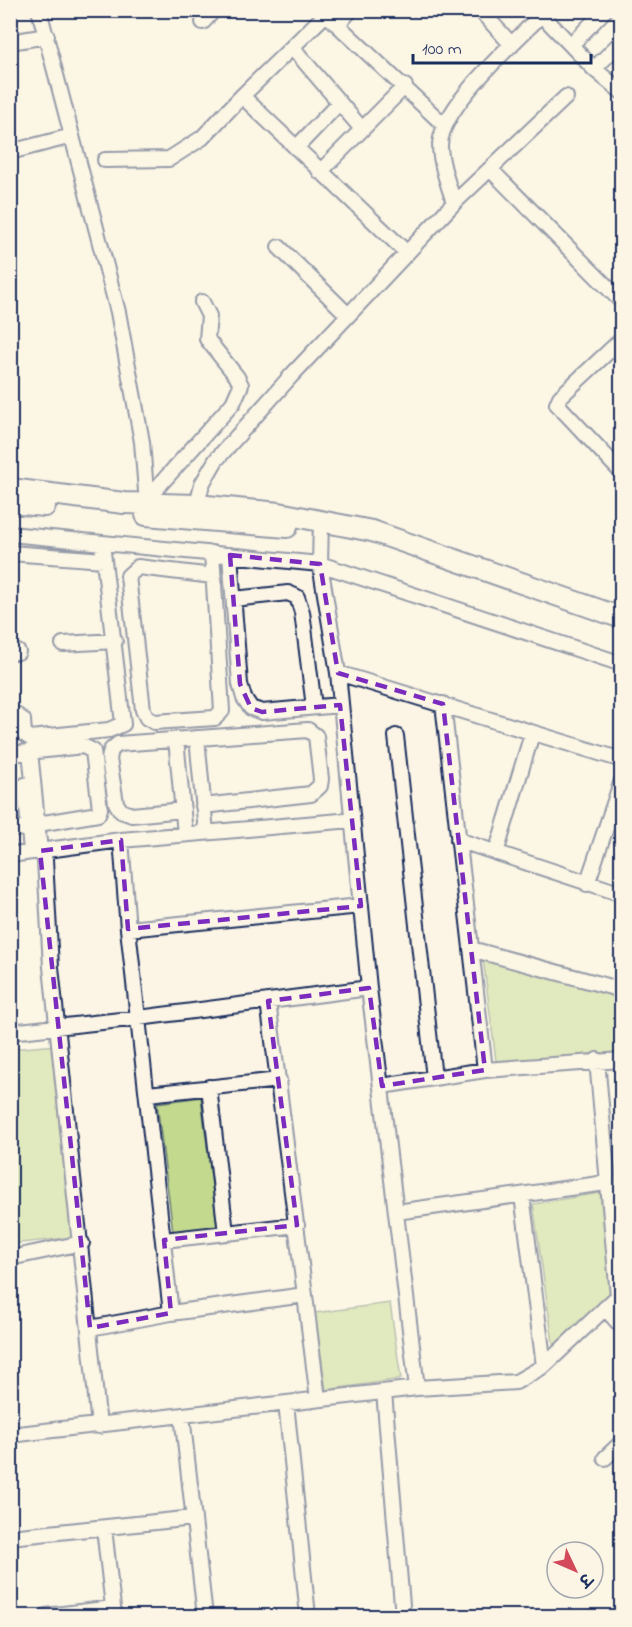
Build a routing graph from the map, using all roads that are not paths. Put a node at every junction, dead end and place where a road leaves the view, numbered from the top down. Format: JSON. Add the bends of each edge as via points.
{"nodes":[{"id":1,"x":39,"y":10,"type":"edge"},
{"id":2,"x":214,"y":10,"type":"edge"},
{"id":3,"x":351,"y":10,"type":"edge"},
{"id":4,"x":480,"y":10,"type":"edge"},
{"id":5,"x":605,"y":10,"type":"edge"},
{"id":6,"x":324,"y":12,"type":"edge"},
{"id":7,"x":542,"y":12,"type":"edge"},
{"id":8,"x":203,"y":22,"type":"dead end"},
{"id":9,"x":338,"y":24,"type":"junction"},
{"id":10,"x":47,"y":36,"type":"junction"},
{"id":11,"x":12,"y":38,"type":"edge"},
{"id":12,"x":621,"y":41,"type":"edge"},
{"id":13,"x":512,"y":45,"type":"junction"},
{"id":14,"x":572,"y":45,"type":"junction"},
{"id":15,"x":292,"y":47,"type":"junction"},
{"id":16,"x":594,"y":69,"type":"junction"},
{"id":17,"x":619,"y":85,"type":"edge"},
{"id":18,"x":405,"y":86,"type":"junction"},
{"id":19,"x":242,"y":96,"type":"junction"},
{"id":20,"x":566,"y":97,"type":"dead end"},
{"id":21,"x":339,"y":104,"type":"junction"},
{"id":22,"x":444,"y":125,"type":"junction"},
{"id":23,"x":362,"y":129,"type":"junction"},
{"id":24,"x":72,"y":136,"type":"junction"},
{"id":25,"x":296,"y":148,"type":"junction"},
{"id":26,"x":10,"y":152,"type":"edge"},
{"id":27,"x":105,"y":160,"type":"dead end"},
{"id":28,"x":490,"y":170,"type":"junction"},
{"id":29,"x":320,"y":172,"type":"junction"},
{"id":30,"x":454,"y":204,"type":"junction"},
{"id":31,"x":279,"y":247,"type":"dead end"},
{"id":32,"x":407,"y":254,"type":"junction"},
{"id":33,"x":202,"y":302,"type":"dead end"},
{"id":34,"x":621,"y":302,"type":"edge"},
{"id":35,"x":348,"y":315,"type":"junction"},
{"id":36,"x":621,"y":339,"type":"edge"},
{"id":37,"x":621,"y":473,"type":"edge"},
{"id":38,"x":11,"y":488,"type":"edge"},
{"id":39,"x":147,"y":502,"type":"junction"},
{"id":40,"x":10,"y":503,"type":"edge"},
{"id":41,"x":197,"y":506,"type":"junction"},
{"id":42,"x":320,"y":526,"type":"junction"},
{"id":43,"x":10,"y":534,"type":"edge"},
{"id":44,"x":102,"y":543,"type":"junction"},
{"id":45,"x":10,"y":553,"type":"edge"},
{"id":46,"x":212,"y":554,"type":"junction"},
{"id":47,"x":230,"y":555,"type":"junction"},
{"id":48,"x":104,"y":560,"type":"junction"},
{"id":49,"x":320,"y":564,"type":"junction"},
{"id":50,"x":213,"y":576,"type":"junction"},
{"id":51,"x":482,"y":576,"type":"junction"},
{"id":52,"x":234,"y":599,"type":"junction"},
{"id":53,"x":621,"y":618,"type":"edge"},
{"id":54,"x":621,"y":630,"type":"edge"},
{"id":55,"x":115,"y":641,"type":"junction"},
{"id":56,"x":63,"y":644,"type":"dead end"},
{"id":57,"x":621,"y":664,"type":"edge"},
{"id":58,"x":338,"y":673,"type":"junction"},
{"id":59,"x":443,"y":704,"type":"junction"},
{"id":60,"x":340,"y":705,"type":"junction"},
{"id":61,"x":314,"y":707,"type":"junction"},
{"id":62,"x":10,"y":716,"type":"edge"},
{"id":63,"x":532,"y":734,"type":"junction"},
{"id":64,"x":396,"y":736,"type":"dead end"},
{"id":65,"x":197,"y":738,"type":"junction"},
{"id":66,"x":176,"y":739,"type":"junction"},
{"id":67,"x":22,"y":752,"type":"edge"},
{"id":68,"x":621,"y":760,"type":"edge"},
{"id":69,"x":621,"y":780,"type":"edge"},
{"id":70,"x":203,"y":806,"type":"junction"},
{"id":71,"x":183,"y":810,"type":"junction"},
{"id":72,"x":352,"y":820,"type":"junction"},
{"id":73,"x":33,"y":825,"type":"junction"},
{"id":74,"x":10,"y":830,"type":"edge"},
{"id":75,"x":206,"y":832,"type":"junction"},
{"id":76,"x":185,"y":834,"type":"junction"},
{"id":77,"x":121,"y":840,"type":"junction"},
{"id":78,"x":458,"y":840,"type":"junction"},
{"id":79,"x":35,"y":851,"type":"junction"},
{"id":80,"x":496,"y":853,"type":"junction"},
{"id":81,"x":10,"y":855,"type":"edge"},
{"id":82,"x":587,"y":885,"type":"junction"},
{"id":83,"x":621,"y":894,"type":"edge"},
{"id":84,"x":361,"y":906,"type":"junction"},
{"id":85,"x":128,"y":929,"type":"junction"},
{"id":86,"x":471,"y":949,"type":"junction"},
{"id":87,"x":369,"y":987,"type":"junction"},
{"id":88,"x":621,"y":990,"type":"edge"},
{"id":89,"x":268,"y":1001,"type":"junction"},
{"id":90,"x":139,"y":1018,"type":"junction"},
{"id":91,"x":58,"y":1028,"type":"junction"},
{"id":92,"x":10,"y":1032,"type":"edge"},
{"id":93,"x":597,"y":1060,"type":"junction"},
{"id":94,"x":621,"y":1060,"type":"edge"},
{"id":95,"x":485,"y":1070,"type":"junction"},
{"id":96,"x":434,"y":1078,"type":"junction"},
{"id":97,"x":279,"y":1080,"type":"junction"},
{"id":98,"x":382,"y":1086,"type":"junction"},
{"id":99,"x":209,"y":1087,"type":"junction"},
{"id":100,"x":148,"y":1094,"type":"junction"},
{"id":101,"x":612,"y":1190,"type":"edge"},
{"id":102,"x":522,"y":1195,"type":"junction"},
{"id":103,"x":396,"y":1212,"type":"junction"},
{"id":104,"x":297,"y":1225,"type":"junction"},
{"id":105,"x":226,"y":1233,"type":"junction"},
{"id":106,"x":164,"y":1240,"type":"junction"},
{"id":107,"x":82,"y":1243,"type":"junction"},
{"id":108,"x":10,"y":1258,"type":"edge"},
{"id":109,"x":305,"y":1295,"type":"junction"},
{"id":110,"x":605,"y":1308,"type":"junction"},
{"id":111,"x":171,"y":1313,"type":"junction"},
{"id":112,"x":621,"y":1327,"type":"edge"},
{"id":113,"x":90,"y":1328,"type":"junction"},
{"id":114,"x":544,"y":1366,"type":"junction"},
{"id":115,"x":417,"y":1388,"type":"junction"},
{"id":116,"x":384,"y":1392,"type":"junction"},
{"id":117,"x":318,"y":1399,"type":"junction"},
{"id":118,"x":286,"y":1403,"type":"junction"},
{"id":119,"x":182,"y":1415,"type":"junction"},
{"id":120,"x":99,"y":1426,"type":"junction"},
{"id":121,"x":10,"y":1435,"type":"edge"},
{"id":122,"x":621,"y":1442,"type":"edge"},
{"id":123,"x":605,"y":1458,"type":"dead end"},
{"id":124,"x":194,"y":1518,"type":"junction"},
{"id":125,"x":104,"y":1528,"type":"junction"},
{"id":126,"x":10,"y":1537,"type":"edge"},
{"id":127,"x":402,"y":1605,"type":"dead end"},
{"id":128,"x":114,"y":1612,"type":"edge"},
{"id":129,"x":46,"y":1617,"type":"edge"},
{"id":130,"x":205,"y":1617,"type":"edge"},
{"id":131,"x":308,"y":1617,"type":"edge"}],
"edges":[{"from":1,"to":10,"type":"street"},
{"from":2,"to":8,"type":"street"},
{"from":3,"to":9,"type":"street"},
{"from":4,"to":13,"type":"street"},
{"from":5,"to":14,"type":"street"},
{"from":6,"to":9,"type":"street"},
{"from":6,"to":15,"type":"street"},
{"from":7,"to":13,"type":"street"},
{"from":7,"to":14,"type":"street"},
{"from":9,"to":18,"type":"street"},
{"from":10,"to":11,"type":"street"},
{"from":10,"to":24,"type":"street"},
{"from":12,"to":16,"type":"street"},
{"from":13,"to":22,"type":"street","via":[[451,112]]},
{"from":14,"to":16,"type":"street"},
{"from":15,"to":19,"type":"street"},
{"from":15,"to":21,"type":"street"},
{"from":16,"to":17,"type":"street"},
{"from":18,"to":22,"type":"street"},
{"from":18,"to":23,"type":"street"},
{"from":19,"to":25,"type":"street"},
{"from":19,"to":27,"type":"street","via":[[202,138],[169,159]]},
{"from":20,"to":28,"type":"street"},
{"from":21,"to":23,"type":"street"},
{"from":21,"to":25,"type":"street"},
{"from":22,"to":30,"type":"street","via":[[440,146]]},
{"from":23,"to":29,"type":"street"},
{"from":24,"to":26,"type":"street"},
{"from":24,"to":39,"type":"street","via":[[118,312],[142,442]]},
{"from":25,"to":29,"type":"street"},
{"from":28,"to":30,"type":"street"},
{"from":28,"to":34,"type":"street"},
{"from":29,"to":32,"type":"street"},
{"from":30,"to":32,"type":"street"},
{"from":31,"to":35,"type":"street"},
{"from":32,"to":35,"type":"street"},
{"from":33,"to":39,"type":"street","via":[[209,316],[207,339],[241,385],[233,403]]},
{"from":35,"to":41,"type":"street","via":[[216,460],[202,484]]},
{"from":36,"to":37,"type":"street","via":[[560,397],[558,404]]},
{"from":38,"to":39,"type":"highway"},
{"from":39,"to":41,"type":"highway"},
{"from":40,"to":42,"type":"highway"},
{"from":41,"to":42,"type":"highway"},
{"from":42,"to":49,"type":"street"},
{"from":42,"to":51,"type":"highway","via":[[372,531]]},
{"from":43,"to":44,"type":"street"},
{"from":44,"to":46,"type":"street"},
{"from":44,"to":48,"type":"street"},
{"from":45,"to":48,"type":"street"},
{"from":46,"to":47,"type":"street"},
{"from":46,"to":50,"type":"street"},
{"from":47,"to":49,"type":"street"},
{"from":47,"to":52,"type":"street"},
{"from":48,"to":55,"type":"street"},
{"from":49,"to":57,"type":"street"},
{"from":49,"to":58,"type":"street"},
{"from":50,"to":50,"type":"street","via":[[222,711],[215,718],[154,722],[142,710],[129,576],[138,567]]},
{"from":51,"to":53,"type":"highway"},
{"from":51,"to":54,"type":"highway"},
{"from":52,"to":61,"type":"street","via":[[288,593],[297,597]]},
{"from":52,"to":61,"type":"street","via":[[240,684],[251,708],[262,712]]},
{"from":55,"to":56,"type":"street"},
{"from":55,"to":62,"type":"street","via":[[122,726],[30,738],[24,734],[23,720]]},
{"from":58,"to":59,"type":"street"},
{"from":58,"to":60,"type":"street"},
{"from":59,"to":63,"type":"street"},
{"from":59,"to":78,"type":"street"},
{"from":60,"to":61,"type":"street"},
{"from":60,"to":72,"type":"street"},
{"from":63,"to":68,"type":"street"},
{"from":63,"to":80,"type":"street"},
{"from":64,"to":96,"type":"street"},
{"from":65,"to":66,"type":"street"},
{"from":65,"to":70,"type":"street"},
{"from":65,"to":70,"type":"street","via":[[308,729],[316,736],[319,750],[320,786],[311,794]]},
{"from":66,"to":71,"type":"street"},
{"from":66,"to":71,"type":"street","via":[[118,744],[109,759],[116,804],[121,811],[132,815]]},
{"from":67,"to":73,"type":"street"},
{"from":67,"to":73,"type":"street","via":[[89,747],[93,753],[100,808],[94,816]]},
{"from":69,"to":82,"type":"street"},
{"from":70,"to":75,"type":"street"},
{"from":71,"to":76,"type":"street"},
{"from":72,"to":75,"type":"street"},
{"from":72,"to":84,"type":"street"},
{"from":73,"to":74,"type":"street"},
{"from":73,"to":79,"type":"street"},
{"from":75,"to":76,"type":"street"},
{"from":76,"to":77,"type":"street"},
{"from":77,"to":79,"type":"street"},
{"from":77,"to":85,"type":"street"},
{"from":78,"to":80,"type":"street"},
{"from":78,"to":86,"type":"street"},
{"from":79,"to":81,"type":"street"},
{"from":79,"to":91,"type":"street","via":[[45,860]]},
{"from":80,"to":82,"type":"street"},
{"from":82,"to":83,"type":"street"},
{"from":84,"to":85,"type":"street"},
{"from":84,"to":87,"type":"street"},
{"from":85,"to":90,"type":"street"},
{"from":86,"to":88,"type":"street"},
{"from":86,"to":95,"type":"street"},
{"from":87,"to":89,"type":"street"},
{"from":87,"to":98,"type":"street"},
{"from":89,"to":90,"type":"street"},
{"from":89,"to":97,"type":"street"},
{"from":90,"to":91,"type":"street"},
{"from":90,"to":100,"type":"street"},
{"from":91,"to":92,"type":"street"},
{"from":91,"to":107,"type":"street"},
{"from":93,"to":94,"type":"street"},
{"from":93,"to":95,"type":"street"},
{"from":93,"to":101,"type":"street"},
{"from":95,"to":96,"type":"street"},
{"from":96,"to":98,"type":"street"},
{"from":97,"to":99,"type":"street"},
{"from":97,"to":104,"type":"street"},
{"from":98,"to":103,"type":"street"},
{"from":99,"to":100,"type":"street"},
{"from":99,"to":105,"type":"street"},
{"from":100,"to":106,"type":"street"},
{"from":101,"to":102,"type":"street"},
{"from":101,"to":110,"type":"street","via":[[618,1296]]},
{"from":102,"to":103,"type":"street"},
{"from":102,"to":114,"type":"street"},
{"from":103,"to":115,"type":"street"},
{"from":104,"to":105,"type":"street"},
{"from":104,"to":109,"type":"street"},
{"from":105,"to":106,"type":"street"},
{"from":106,"to":111,"type":"street"},
{"from":107,"to":108,"type":"street"},
{"from":107,"to":113,"type":"street"},
{"from":109,"to":111,"type":"street"},
{"from":109,"to":117,"type":"street"},
{"from":110,"to":112,"type":"street"},
{"from":110,"to":114,"type":"street"},
{"from":111,"to":113,"type":"street"},
{"from":113,"to":120,"type":"street"},
{"from":114,"to":115,"type":"street","via":[[516,1382]]},
{"from":115,"to":116,"type":"street"},
{"from":116,"to":117,"type":"street"},
{"from":116,"to":127,"type":"street"},
{"from":117,"to":118,"type":"street"},
{"from":118,"to":119,"type":"street"},
{"from":118,"to":131,"type":"street"},
{"from":119,"to":120,"type":"street"},
{"from":119,"to":124,"type":"street"},
{"from":120,"to":121,"type":"street"},
{"from":122,"to":123,"type":"street"},
{"from":124,"to":125,"type":"street"},
{"from":124,"to":130,"type":"street"},
{"from":125,"to":126,"type":"street"},
{"from":125,"to":128,"type":"street"},
{"from":128,"to":129,"type":"street"}]}
